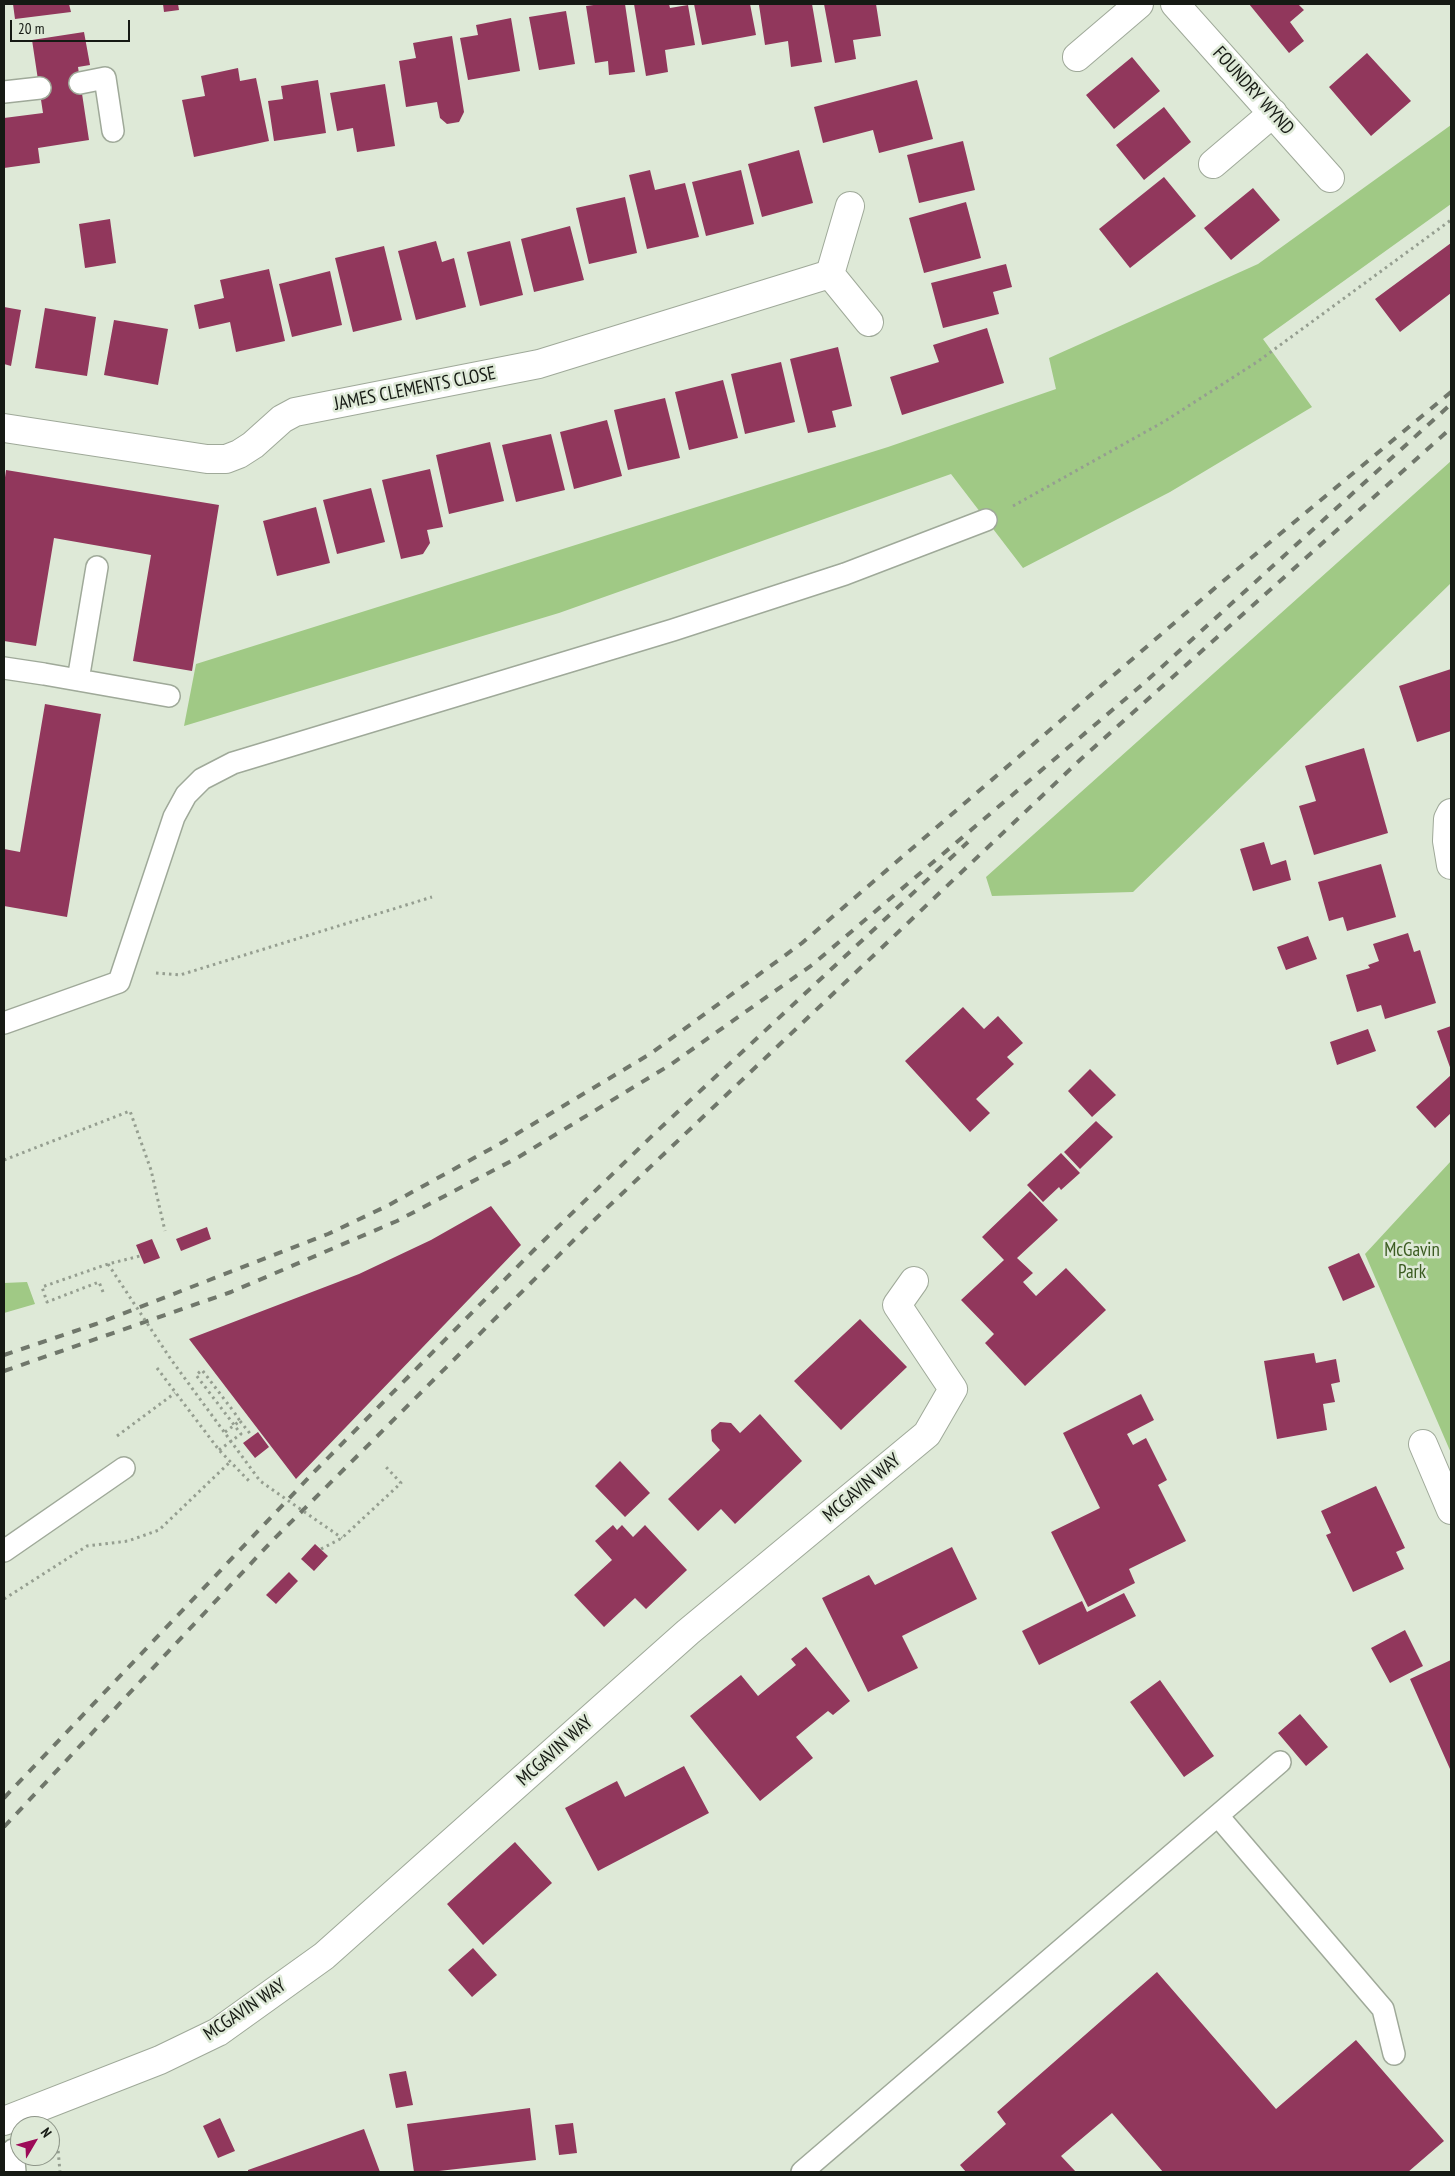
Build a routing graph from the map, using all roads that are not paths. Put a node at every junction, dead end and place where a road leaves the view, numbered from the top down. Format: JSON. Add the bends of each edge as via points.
{"nodes":[{"id":1,"x":1139,"y":4,"type":"edge"},
{"id":2,"x":1175,"y":4,"type":"edge"},
{"id":3,"x":1077,"y":57,"type":"dead end"},
{"id":4,"x":80,"y":83,"type":"dead end"},
{"id":5,"x":40,"y":88,"type":"dead end"},
{"id":6,"x":4,"y":92,"type":"edge"},
{"id":7,"x":1273,"y":113,"type":"junction"},
{"id":8,"x":113,"y":131,"type":"dead end"},
{"id":9,"x":1214,"y":164,"type":"dead end"},
{"id":10,"x":1330,"y":178,"type":"dead end"},
{"id":11,"x":850,"y":206,"type":"dead end"},
{"id":12,"x":830,"y":274,"type":"junction"},
{"id":13,"x":870,"y":322,"type":"dead end"},
{"id":14,"x":4,"y":428,"type":"edge"},
{"id":15,"x":986,"y":520,"type":"road end"},
{"id":16,"x":97,"y":567,"type":"dead end"},
{"id":17,"x":4,"y":668,"type":"edge"},
{"id":18,"x":78,"y":680,"type":"junction"},
{"id":19,"x":168,"y":696,"type":"dead end"},
{"id":20,"x":1451,"y":813,"type":"edge"},
{"id":21,"x":1451,"y":865,"type":"edge"},
{"id":22,"x":4,"y":1023,"type":"edge"},
{"id":23,"x":914,"y":1281,"type":"dead end"},
{"id":24,"x":1423,"y":1444,"type":"dead end"},
{"id":25,"x":124,"y":1468,"type":"dead end"},
{"id":26,"x":1451,"y":1510,"type":"edge"},
{"id":27,"x":4,"y":1551,"type":"edge"},
{"id":28,"x":1280,"y":1762,"type":"dead end"},
{"id":29,"x":1218,"y":1816,"type":"junction"},
{"id":30,"x":1394,"y":2054,"type":"dead end"},
{"id":31,"x":4,"y":2122,"type":"edge"},
{"id":32,"x":803,"y":2172,"type":"edge"}],
"edges":[{"from":1,"to":3,"type":"street"},
{"from":2,"to":7,"type":"street","name":"FOUNDRY WYND"},
{"from":4,"to":8,"type":"lane","via":[[105,78]]},
{"from":5,"to":6,"type":"lane"},
{"from":7,"to":9,"type":"street"},
{"from":7,"to":10,"type":"street","name":"FOUNDRY WYND"},
{"from":11,"to":12,"type":"street"},
{"from":12,"to":13,"type":"street"},
{"from":12,"to":14,"type":"street","name":"JAMES CLEMENTS CLOSE","via":[[539,364],[295,412],[282,418],[253,445],[226,459],[207,459]]},
{"from":15,"to":22,"type":"lane","via":[[845,574],[700,622],[233,763],[202,778],[186,795],[174,817],[119,982]]},
{"from":16,"to":18,"type":"lane"},
{"from":17,"to":18,"type":"lane"},
{"from":18,"to":19,"type":"lane"},
{"from":20,"to":21,"type":"street","via":[[1447,841]]},
{"from":23,"to":31,"type":"street","name":"MCGAVIN WAY","via":[[897,1305],[952,1389],[927,1434],[688,1632],[324,1956],[218,2032],[160,2060]]},
{"from":24,"to":26,"type":"street"},
{"from":25,"to":27,"type":"lane"},
{"from":28,"to":29,"type":"lane"},
{"from":29,"to":30,"type":"lane","via":[[1383,2009]]},
{"from":29,"to":32,"type":"lane"}]}
